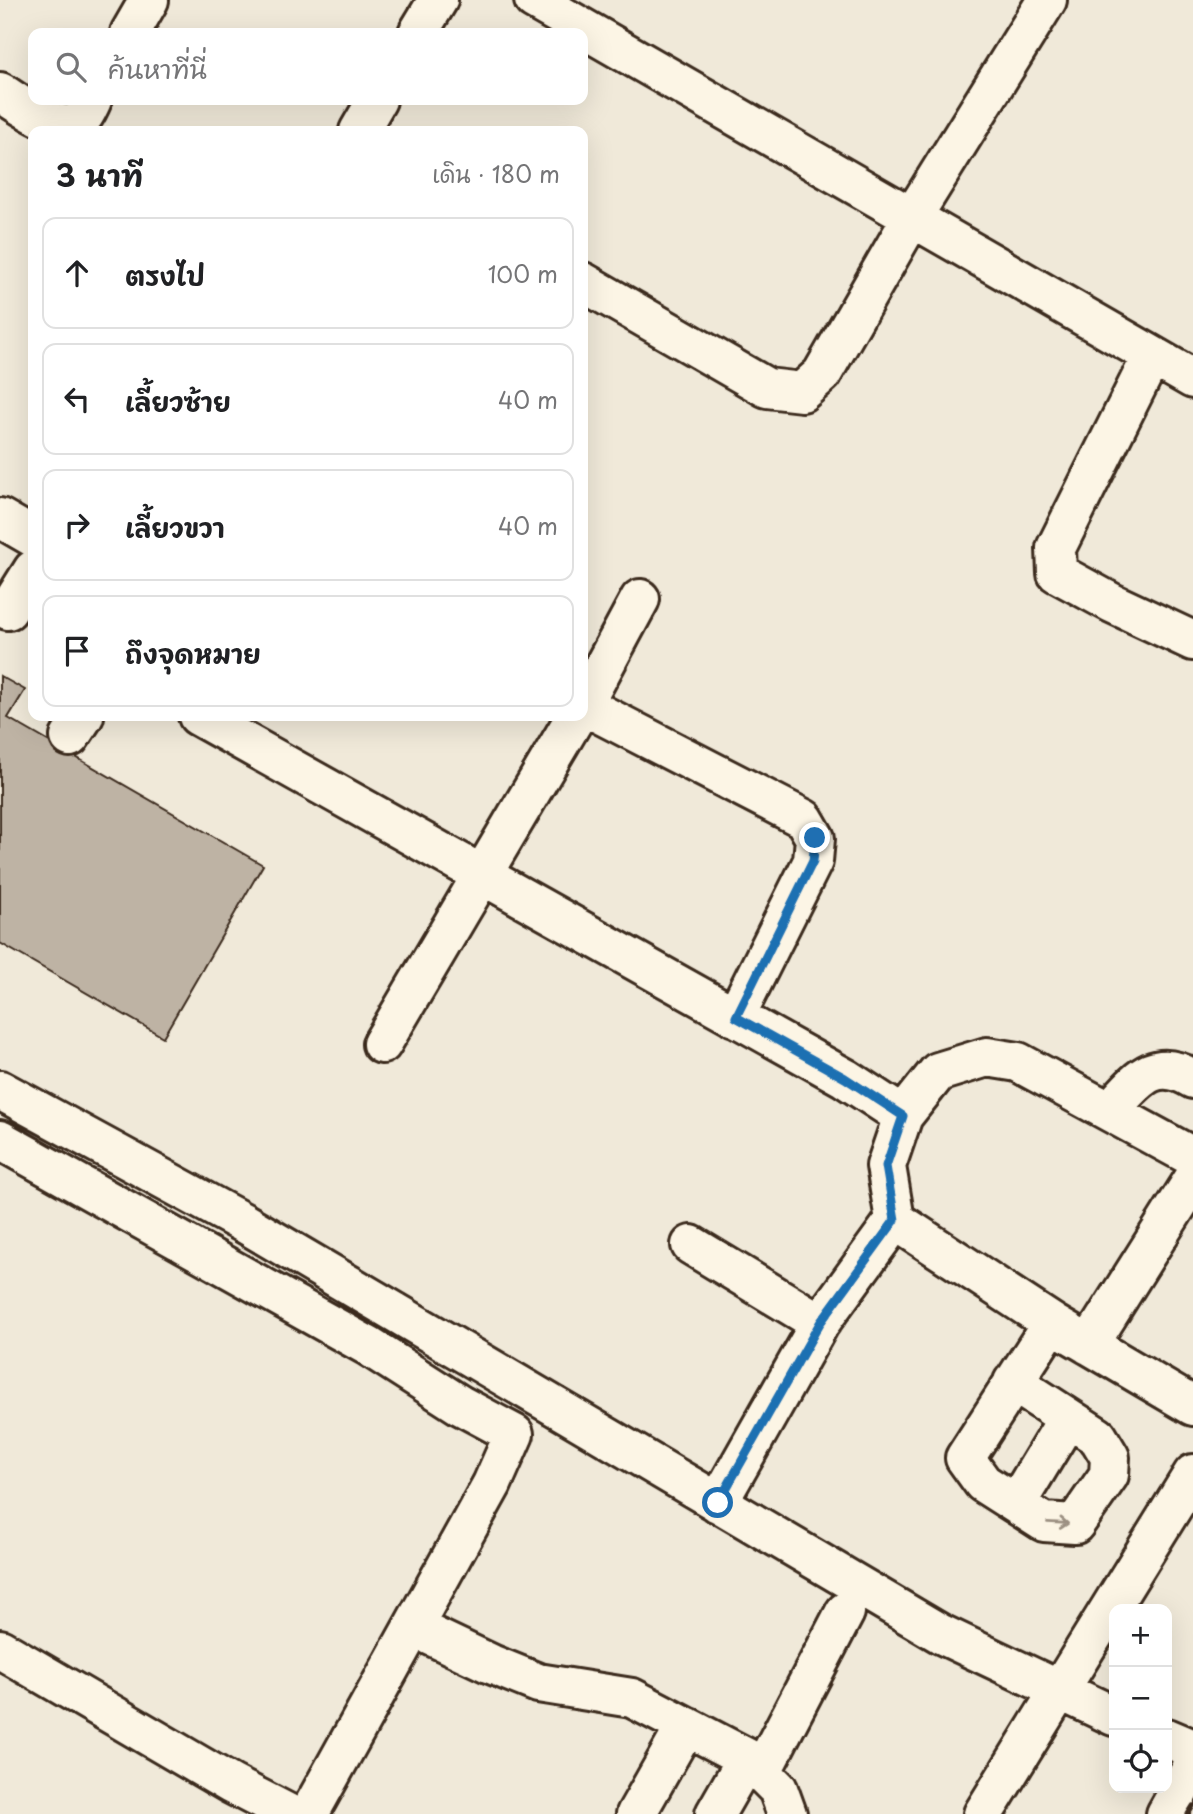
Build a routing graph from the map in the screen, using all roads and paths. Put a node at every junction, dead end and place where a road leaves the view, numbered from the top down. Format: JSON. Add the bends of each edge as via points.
{"nodes":[{"id":1,"x":149,"y":0,"type":"edge"},
{"id":2,"x":438,"y":0,"type":"edge"},
{"id":3,"x":534,"y":0,"type":"edge"},
{"id":4,"x":1047,"y":0,"type":"edge"},
{"id":5,"x":133,"y":28,"type":"edge"},
{"id":6,"x":421,"y":28,"type":"edge"},
{"id":7,"x":582,"y":28,"type":"edge"},
{"id":8,"x":588,"y":31,"type":"edge"},
{"id":9,"x":0,"y":92,"type":"edge"},
{"id":10,"x":89,"y":105,"type":"edge"},
{"id":11,"x":374,"y":105,"type":"edge"},
{"id":12,"x":362,"y":126,"type":"edge"},
{"id":13,"x":911,"y":219,"type":"junction"},
{"id":14,"x":588,"y":285,"type":"edge"},
{"id":15,"x":1152,"y":356,"type":"junction"},
{"id":16,"x":1193,"y":379,"type":"edge"},
{"id":17,"x":0,"y":518,"type":"edge"},
{"id":18,"x":28,"y":534,"type":"edge"},
{"id":19,"x":28,"y":581,"type":"edge"},
{"id":20,"x":640,"y":599,"type":"dead end"},
{"id":21,"x":14,"y":613,"type":"edge"},
{"id":22,"x":1193,"y":641,"type":"edge"},
{"id":23,"x":588,"y":696,"type":"edge"},
{"id":24,"x":588,"y":708,"type":"edge"},
{"id":25,"x":207,"y":721,"type":"edge"},
{"id":26,"x":573,"y":721,"type":"edge"},
{"id":27,"x":482,"y":874,"type":"junction"},
{"id":28,"x":736,"y":1017,"type":"junction"},
{"id":29,"x":382,"y":1044,"type":"dead end"},
{"id":30,"x":1193,"y":1079,"type":"edge"},
{"id":31,"x":0,"y":1090,"type":"edge"},
{"id":32,"x":1109,"y":1111,"type":"junction"},
{"id":33,"x":903,"y":1116,"type":"junction"},
{"id":34,"x":0,"y":1140,"type":"edge"},
{"id":35,"x":1193,"y":1157,"type":"edge"},
{"id":36,"x":1193,"y":1180,"type":"edge"},
{"id":37,"x":895,"y":1220,"type":"junction"},
{"id":38,"x":691,"y":1245,"type":"dead end"},
{"id":39,"x":820,"y":1323,"type":"junction"},
{"id":40,"x":1052,"y":1323,"type":"junction"},
{"id":41,"x":1089,"y":1346,"type":"junction"},
{"id":42,"x":1013,"y":1382,"type":"junction"},
{"id":43,"x":532,"y":1393,"type":"junction"},
{"id":44,"x":1193,"y":1406,"type":"edge"},
{"id":45,"x":1068,"y":1418,"type":"junction"},
{"id":46,"x":514,"y":1434,"type":"junction"},
{"id":47,"x":1193,"y":1474,"type":"edge"},
{"id":48,"x":718,"y":1503,"type":"junction"},
{"id":49,"x":1016,"y":1504,"type":"junction"},
{"id":50,"x":845,"y":1612,"type":"dead end"},
{"id":51,"x":413,"y":1627,"type":"junction"},
{"id":52,"x":0,"y":1649,"type":"edge"},
{"id":53,"x":1058,"y":1690,"type":"junction"},
{"id":54,"x":1109,"y":1714,"type":"edge"},
{"id":55,"x":686,"y":1727,"type":"junction"},
{"id":56,"x":1172,"y":1740,"type":"edge"},
{"id":57,"x":1193,"y":1749,"type":"edge"},
{"id":58,"x":754,"y":1765,"type":"junction"},
{"id":59,"x":1193,"y":1766,"type":"edge"},
{"id":60,"x":289,"y":1814,"type":"edge"},
{"id":61,"x":309,"y":1814,"type":"edge"},
{"id":62,"x":636,"y":1814,"type":"edge"},
{"id":63,"x":715,"y":1814,"type":"edge"},
{"id":64,"x":788,"y":1814,"type":"edge"},
{"id":65,"x":983,"y":1814,"type":"edge"},
{"id":66,"x":1166,"y":1814,"type":"edge"}],
"edges":[{"from":1,"to":5,"type":"street"},
{"from":2,"to":6,"type":"street"},
{"from":3,"to":7,"type":"street"},
{"from":4,"to":13,"type":"street"},
{"from":8,"to":13,"type":"street"},
{"from":9,"to":10,"type":"street","via":[[57,125],[72,125],[82,119]]},
{"from":11,"to":12,"type":"street"},
{"from":13,"to":14,"type":"street","via":[[822,374],[802,392],[767,388]]},
{"from":13,"to":15,"type":"street"},
{"from":15,"to":16,"type":"street"},
{"from":15,"to":22,"type":"street","via":[[1056,548],[1057,573]]},
{"from":17,"to":18,"type":"street"},
{"from":19,"to":21,"type":"street"},
{"from":20,"to":23,"type":"street"},
{"from":24,"to":28,"type":"street","via":[[804,819],[815,838],[813,861]]},
{"from":25,"to":27,"type":"street"},
{"from":26,"to":27,"type":"street"},
{"from":27,"to":28,"type":"street"},
{"from":27,"to":29,"type":"street"},
{"from":28,"to":33,"type":"street"},
{"from":30,"to":32,"type":"street","via":[[1162,1070],[1146,1072]]},
{"from":31,"to":43,"type":"street","via":[[244,1223]]},
{"from":32,"to":33,"type":"street","via":[[1018,1062],[987,1057],[938,1072]]},
{"from":32,"to":35,"type":"street"},
{"from":33,"to":37,"type":"street","via":[[886,1166]]},
{"from":34,"to":46,"type":"street","via":[[368,1346]]},
{"from":36,"to":41,"type":"street"},
{"from":37,"to":39,"type":"street"},
{"from":37,"to":40,"type":"street"},
{"from":38,"to":39,"type":"street"},
{"from":39,"to":48,"type":"street"},
{"from":40,"to":41,"type":"street"},
{"from":40,"to":42,"type":"street"},
{"from":41,"to":44,"type":"street"},
{"from":42,"to":45,"type":"street"},
{"from":42,"to":49,"type":"street","via":[[965,1458],[983,1483]]},
{"from":43,"to":46,"type":"street"},
{"from":43,"to":48,"type":"street"},
{"from":45,"to":49,"type":"street"},
{"from":49,"to":45,"type":"street","one_way":true,"via":[[1044,1522],[1075,1524],[1109,1475],[1110,1457],[1098,1437]]},
{"from":46,"to":51,"type":"street","via":[[492,1484]]},
{"from":47,"to":53,"type":"street"},
{"from":48,"to":53,"type":"street","via":[[941,1634]]},
{"from":50,"to":58,"type":"street"},
{"from":51,"to":55,"type":"street","via":[[538,1683],[632,1698]]},
{"from":51,"to":61,"type":"street"},
{"from":52,"to":60,"type":"street"},
{"from":53,"to":54,"type":"street"},
{"from":53,"to":65,"type":"street"},
{"from":55,"to":58,"type":"street"},
{"from":55,"to":62,"type":"street"},
{"from":56,"to":57,"type":"street"},
{"from":58,"to":63,"type":"street"},
{"from":58,"to":64,"type":"street","via":[[778,1790]]},
{"from":59,"to":66,"type":"street"}]}
